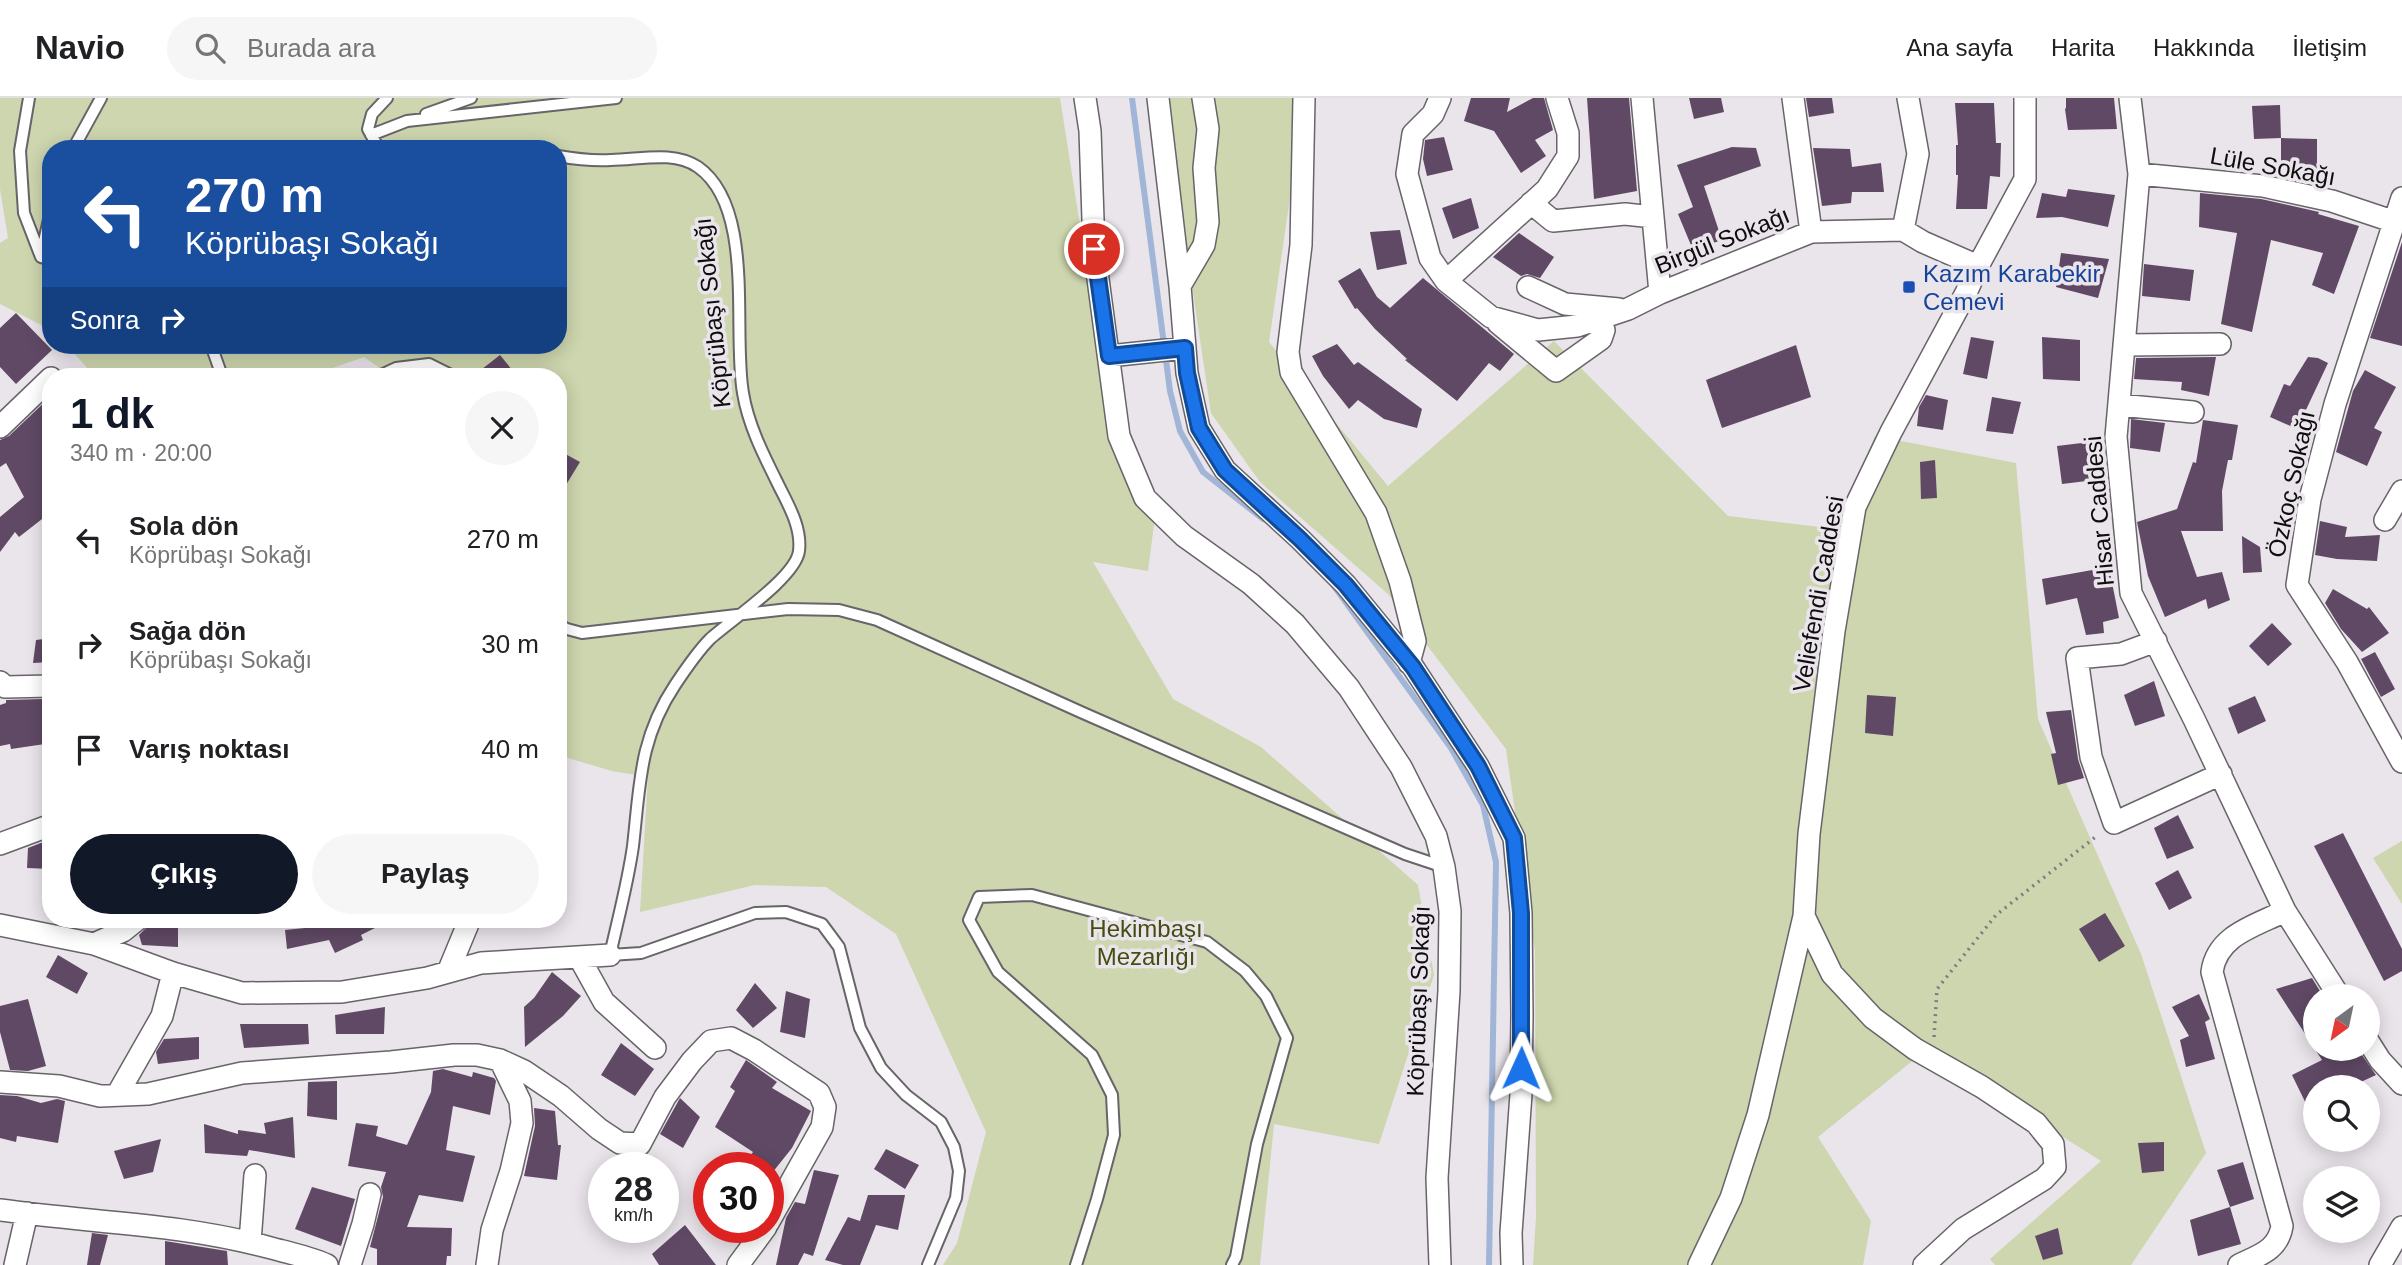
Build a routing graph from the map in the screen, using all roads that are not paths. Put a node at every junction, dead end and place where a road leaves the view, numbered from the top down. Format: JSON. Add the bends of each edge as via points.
{"nodes":[{"id":1,"x":29,"y":98,"type":"edge"},
{"id":2,"x":101,"y":98,"type":"edge"},
{"id":3,"x":387,"y":98,"type":"edge"},
{"id":4,"x":471,"y":98,"type":"edge"},
{"id":5,"x":615,"y":98,"type":"edge"},
{"id":6,"x":1085,"y":98,"type":"edge"},
{"id":7,"x":1158,"y":98,"type":"edge"},
{"id":8,"x":1203,"y":98,"type":"edge"},
{"id":9,"x":1304,"y":98,"type":"edge"},
{"id":10,"x":1440,"y":98,"type":"edge"},
{"id":11,"x":1557,"y":98,"type":"edge"},
{"id":12,"x":1643,"y":98,"type":"edge"},
{"id":13,"x":1793,"y":98,"type":"edge"},
{"id":14,"x":1908,"y":98,"type":"edge"},
{"id":15,"x":2025,"y":98,"type":"edge"},
{"id":16,"x":2130,"y":98,"type":"edge"},
{"id":17,"x":407,"y":121,"type":"junction"},
{"id":18,"x":371,"y":135,"type":"junction"},
{"id":19,"x":78,"y":140,"type":"edge"},
{"id":20,"x":374,"y":140,"type":"edge"},
{"id":21,"x":567,"y":157,"type":"edge"},
{"id":22,"x":2139,"y":174,"type":"junction"},
{"id":23,"x":2402,"y":198,"type":"edge"},
{"id":24,"x":1531,"y":203,"type":"junction"},
{"id":25,"x":1653,"y":217,"type":"junction"},
{"id":26,"x":2395,"y":222,"type":"junction"},
{"id":27,"x":1903,"y":230,"type":"junction"},
{"id":28,"x":1811,"y":232,"type":"junction"},
{"id":29,"x":42,"y":250,"type":"edge"},
{"id":30,"x":1978,"y":265,"type":"junction"},
{"id":31,"x":1446,"y":281,"type":"junction"},
{"id":32,"x":1180,"y":286,"type":"junction"},
{"id":33,"x":1528,"y":287,"type":"dead end"},
{"id":34,"x":1660,"y":293,"type":"junction"},
{"id":35,"x":1628,"y":309,"type":"junction"},
{"id":36,"x":1491,"y":317,"type":"junction"},
{"id":37,"x":1598,"y":319,"type":"junction"},
{"id":38,"x":2220,"y":344,"type":"dead end"},
{"id":39,"x":2124,"y":345,"type":"junction"},
{"id":40,"x":1179,"y":348,"type":"junction"},
{"id":41,"x":1118,"y":355,"type":"junction"},
{"id":42,"x":396,"y":368,"type":"edge"},
{"id":43,"x":437,"y":368,"type":"edge"},
{"id":44,"x":42,"y":386,"type":"edge"},
{"id":45,"x":2119,"y":405,"type":"junction"},
{"id":46,"x":2193,"y":412,"type":"dead end"},
{"id":47,"x":0,"y":427,"type":"edge"},
{"id":48,"x":2402,"y":491,"type":"edge"},
{"id":49,"x":2385,"y":520,"type":"dead end"},
{"id":50,"x":737,"y":615,"type":"junction"},
{"id":51,"x":567,"y":629,"type":"edge"},
{"id":52,"x":2156,"y":641,"type":"junction"},
{"id":53,"x":1409,"y":663,"type":"junction"},
{"id":54,"x":2,"y":686,"type":"edge"},
{"id":55,"x":42,"y":686,"type":"edge"},
{"id":56,"x":2402,"y":762,"type":"edge"},
{"id":57,"x":2221,"y":774,"type":"junction"},
{"id":58,"x":42,"y":828,"type":"edge"},
{"id":59,"x":0,"y":844,"type":"edge"},
{"id":60,"x":1444,"y":867,"type":"junction"},
{"id":61,"x":2285,"y":911,"type":"junction"},
{"id":62,"x":1804,"y":916,"type":"junction"},
{"id":63,"x":0,"y":925,"type":"edge"},
{"id":64,"x":127,"y":928,"type":"edge"},
{"id":65,"x":466,"y":928,"type":"edge"},
{"id":66,"x":94,"y":944,"type":"junction"},
{"id":67,"x":610,"y":955,"type":"junction"},
{"id":68,"x":579,"y":957,"type":"junction"},
{"id":69,"x":448,"y":972,"type":"junction"},
{"id":70,"x":173,"y":973,"type":"junction"},
{"id":71,"x":2331,"y":984,"type":"edge"},
{"id":72,"x":655,"y":1048,"type":"dead end"},
{"id":73,"x":500,"y":1060,"type":"junction"},
{"id":74,"x":2380,"y":1060,"type":"edge"},
{"id":75,"x":0,"y":1082,"type":"edge"},
{"id":76,"x":2402,"y":1084,"type":"edge"},
{"id":77,"x":117,"y":1095,"type":"junction"},
{"id":78,"x":255,"y":1175,"type":"dead end"},
{"id":79,"x":370,"y":1194,"type":"dead end"},
{"id":80,"x":784,"y":1195,"type":"edge"},
{"id":81,"x":0,"y":1210,"type":"edge"},
{"id":82,"x":27,"y":1213,"type":"junction"},
{"id":83,"x":2399,"y":1233,"type":"edge"},
{"id":84,"x":250,"y":1242,"type":"junction"},
{"id":85,"x":754,"y":1243,"type":"edge"},
{"id":86,"x":15,"y":1265,"type":"edge"},
{"id":87,"x":327,"y":1265,"type":"edge"},
{"id":88,"x":350,"y":1265,"type":"edge"},
{"id":89,"x":487,"y":1265,"type":"edge"},
{"id":90,"x":738,"y":1265,"type":"edge"},
{"id":91,"x":928,"y":1265,"type":"edge"},
{"id":92,"x":1076,"y":1265,"type":"edge"},
{"id":93,"x":1232,"y":1265,"type":"edge"},
{"id":94,"x":1440,"y":1265,"type":"edge"},
{"id":95,"x":1512,"y":1265,"type":"edge"},
{"id":96,"x":1699,"y":1265,"type":"edge"},
{"id":97,"x":1924,"y":1265,"type":"edge"},
{"id":98,"x":2239,"y":1265,"type":"edge"},
{"id":99,"x":2380,"y":1265,"type":"edge"}],
"edges":[{"from":1,"to":29,"type":"lane","via":[[20,151],[24,214]]},
{"from":2,"to":19,"type":"lane"},
{"from":3,"to":18,"type":"lane","via":[[372,114]]},
{"from":4,"to":17,"type":"lane"},
{"from":5,"to":17,"type":"lane"},
{"from":6,"to":41,"type":"street","name":"Köprübaşı Sokağı","via":[[1094,249]]},
{"from":7,"to":32,"type":"street"},
{"from":8,"to":32,"type":"street","via":[[1208,129],[1204,168],[1208,222],[1204,245]]},
{"from":9,"to":53,"type":"street","via":[[1301,245],[1288,352],[1291,372],[1376,513],[1415,641]]},
{"from":10,"to":31,"type":"street","name":"Birgül Sokağı","via":[[1433,114],[1413,134],[1407,174],[1430,258]]},
{"from":11,"to":24,"type":"street","via":[[1568,133],[1568,156],[1547,189]]},
{"from":12,"to":25,"type":"street"},
{"from":13,"to":28,"type":"street"},
{"from":14,"to":27,"type":"street","via":[[1917,154]]},
{"from":15,"to":30,"type":"street","via":[[2025,179]]},
{"from":16,"to":22,"type":"street","name":"Hisar Caddesi"},
{"from":17,"to":18,"type":"lane"},
{"from":18,"to":20,"type":"lane"},
{"from":21,"to":50,"type":"lane","name":"Köprübaşı Sokağı","via":[[609,161],[679,158],[699,168],[727,204],[740,286],[743,393],[751,425],[792,511],[799,553],[791,570]]},
{"from":22,"to":26,"type":"street","name":"Lüle Sokağı","via":[[2263,186],[2332,201]]},
{"from":22,"to":39,"type":"street","name":"Hisar Caddesi"},
{"from":23,"to":26,"type":"street","name":"Özkoç Sokağı"},
{"from":24,"to":25,"type":"street","via":[[1553,221],[1625,214]]},
{"from":24,"to":31,"type":"street"},
{"from":25,"to":34,"type":"street"},
{"from":26,"to":56,"type":"street","name":"Özkoç Sokağı","via":[[2335,404],[2310,499],[2297,585]]},
{"from":27,"to":28,"type":"street","name":"Birgül Sokağı"},
{"from":27,"to":30,"type":"street","name":"Birgül Sokağı"},
{"from":28,"to":34,"type":"street","name":"Birgül Sokağı"},
{"from":30,"to":62,"type":"street","name":"Veliefendi Caddesi","via":[[1856,507],[1834,631],[1809,834]]},
{"from":31,"to":36,"type":"street","name":"Birgül Sokağı"},
{"from":32,"to":40,"type":"street"},
{"from":33,"to":35,"type":"street","via":[[1566,304]]},
{"from":34,"to":35,"type":"street","name":"Birgül Sokağı"},
{"from":35,"to":37,"type":"street","name":"Birgül Sokağı"},
{"from":36,"to":37,"type":"street","name":"Birgül Sokağı","via":[[1538,330]]},
{"from":36,"to":37,"type":"street","name":"Birgül Sokağı","via":[[1556,371],[1601,339],[1604,330]]},
{"from":38,"to":39,"type":"street"},
{"from":39,"to":45,"type":"street","name":"Hisar Caddesi"},
{"from":40,"to":41,"type":"street"},
{"from":40,"to":53,"type":"street","via":[[1199,428],[1225,470],[1346,585]]},
{"from":41,"to":60,"type":"street","name":"Köprübaşı Sokağı","via":[[1119,436],[1144,498],[1184,536],[1251,584],[1295,624],[1349,688],[1401,767],[1437,836]]},
{"from":42,"to":43,"type":"lane","via":[[429,364]]},
{"from":44,"to":47,"type":"street"},
{"from":45,"to":46,"type":"street"},
{"from":45,"to":52,"type":"street","name":"Hisar Caddesi","via":[[2116,438],[2131,593]]},
{"from":48,"to":49,"type":"street"},
{"from":50,"to":51,"type":"lane","via":[[582,633]]},
{"from":50,"to":60,"type":"lane","via":[[839,610],[877,620],[1405,854]]},
{"from":50,"to":67,"type":"lane","name":"Köprübaşı Sokağı","via":[[708,641],[674,686],[652,726],[640,769],[632,849]]},
{"from":52,"to":57,"type":"street","name":"Hisar Caddesi"},
{"from":52,"to":57,"type":"street","via":[[2121,654],[2077,658],[2091,757],[2113,823]]},
{"from":53,"to":95,"type":"street","via":[[1478,766],[1514,838],[1521,913],[1522,1015]]},
{"from":54,"to":55,"type":"street"},
{"from":57,"to":61,"type":"street","name":"Hisar Caddesi"},
{"from":58,"to":59,"type":"street"},
{"from":60,"to":94,"type":"street","name":"Köprübaşı Sokağı","via":[[1450,911],[1437,1178]]},
{"from":61,"to":71,"type":"street","name":"Hisar Caddesi"},
{"from":61,"to":98,"type":"street","via":[[2228,940],[2219,948],[2212,972],[2283,1226],[2268,1251]]},
{"from":62,"to":96,"type":"street","name":"Veliefendi Caddesi","via":[[1758,1115],[1731,1198]]},
{"from":62,"to":97,"type":"street","name":"Veliefendi Caddesi","via":[[1832,974],[1873,1018],[2036,1123],[2053,1144],[2055,1167],[2045,1179],[1964,1229]]},
{"from":63,"to":66,"type":"street"},
{"from":64,"to":66,"type":"street"},
{"from":65,"to":69,"type":"street"},
{"from":66,"to":70,"type":"street"},
{"from":67,"to":68,"type":"street"},
{"from":67,"to":91,"type":"lane","via":[[641,953],[755,913],[786,912],[822,924],[839,947],[860,1028],[881,1068],[941,1122],[954,1147],[959,1171],[956,1198]]},
{"from":68,"to":69,"type":"street","via":[[481,963]]},
{"from":68,"to":72,"type":"street","via":[[604,1002]]},
{"from":69,"to":70,"type":"street","via":[[342,992],[255,993]]},
{"from":70,"to":77,"type":"street","via":[[162,1016]]},
{"from":73,"to":77,"type":"street","via":[[454,1055],[242,1073],[148,1094]]},
{"from":73,"to":80,"type":"street","via":[[561,1096],[620,1143],[640,1143],[665,1097],[692,1061],[711,1041],[731,1038],[819,1093],[825,1107],[822,1127]]},
{"from":73,"to":89,"type":"street","via":[[520,1101],[522,1123],[492,1230]]},
{"from":74,"to":76,"type":"street"},
{"from":75,"to":77,"type":"street"},
{"from":78,"to":84,"type":"street"},
{"from":79,"to":88,"type":"street"},
{"from":81,"to":82,"type":"street"},
{"from":82,"to":84,"type":"street","via":[[165,1226]]},
{"from":82,"to":86,"type":"street"},
{"from":83,"to":99,"type":"street"},
{"from":84,"to":87,"type":"street"},
{"from":85,"to":90,"type":"street"},
{"from":92,"to":93,"type":"lane","via":[[1114,1135],[1112,1095],[1092,1055],[998,972],[969,920],[979,897],[1032,895],[1207,942],[1245,971],[1266,996],[1287,1038],[1257,1144]]}]}
